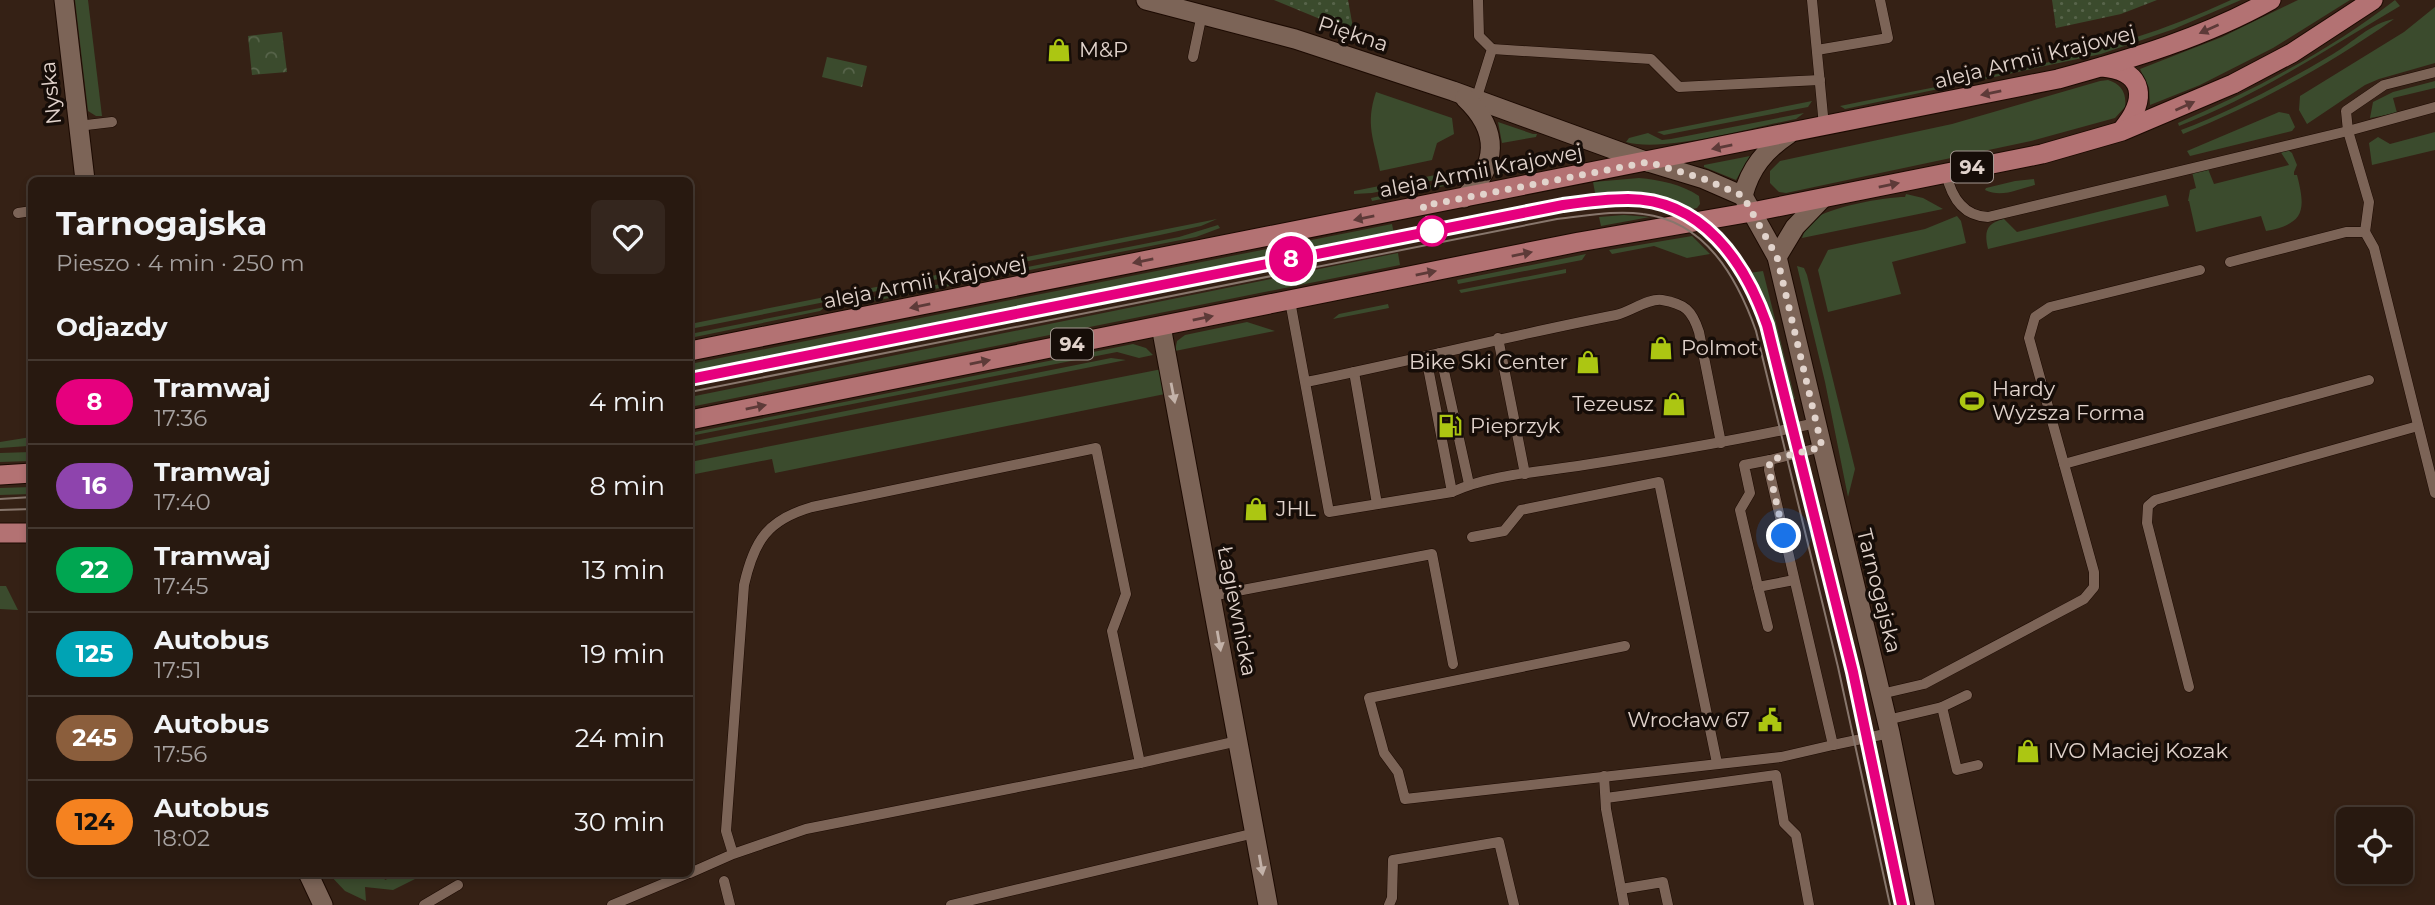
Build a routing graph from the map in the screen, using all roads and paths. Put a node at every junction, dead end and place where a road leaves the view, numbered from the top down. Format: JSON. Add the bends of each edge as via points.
{"nodes":[{"id":1,"x":64,"y":0,"type":"edge"},
{"id":2,"x":1146,"y":0,"type":"edge"},
{"id":3,"x":1478,"y":0,"type":"edge"},
{"id":4,"x":1812,"y":0,"type":"edge"},
{"id":5,"x":1880,"y":0,"type":"edge"},
{"id":6,"x":2271,"y":0,"type":"edge"},
{"id":7,"x":2372,"y":0,"type":"edge"},
{"id":8,"x":1202,"y":14,"type":"junction"},
{"id":9,"x":1492,"y":49,"type":"junction"},
{"id":10,"x":1817,"y":50,"type":"junction"},
{"id":11,"x":1193,"y":57,"type":"dead end"},
{"id":12,"x":2102,"y":67,"type":"junction"},
{"id":13,"x":2435,"y":72,"type":"edge"},
{"id":14,"x":1820,"y":80,"type":"junction"},
{"id":15,"x":1469,"y":97,"type":"junction"},
{"id":16,"x":2435,"y":107,"type":"edge"},
{"id":17,"x":112,"y":122,"type":"dead end"},
{"id":18,"x":78,"y":126,"type":"junction"},
{"id":19,"x":1824,"y":126,"type":"junction"},
{"id":20,"x":2122,"y":131,"type":"junction"},
{"id":21,"x":2348,"y":131,"type":"junction"},
{"id":22,"x":1789,"y":134,"type":"junction"},
{"id":23,"x":1648,"y":162,"type":"junction"},
{"id":24,"x":1946,"y":173,"type":"junction"},
{"id":25,"x":85,"y":177,"type":"edge"},
{"id":26,"x":1464,"y":198,"type":"junction"},
{"id":27,"x":1822,"y":199,"type":"junction"},
{"id":28,"x":1747,"y":204,"type":"junction"},
{"id":29,"x":28,"y":212,"type":"edge"},
{"id":30,"x":18,"y":213,"type":"dead end"},
{"id":31,"x":2365,"y":232,"type":"junction"},
{"id":32,"x":1777,"y":257,"type":"junction"},
{"id":33,"x":2230,"y":262,"type":"dead end"},
{"id":34,"x":2200,"y":270,"type":"dead end"},
{"id":35,"x":1290,"y":301,"type":"junction"},
{"id":36,"x":1161,"y":326,"type":"junction"},
{"id":37,"x":1498,"y":338,"type":"junction"},
{"id":38,"x":693,"y":350,"type":"edge"},
{"id":39,"x":1440,"y":353,"type":"junction"},
{"id":40,"x":1426,"y":357,"type":"junction"},
{"id":41,"x":1354,"y":372,"type":"junction"},
{"id":42,"x":2369,"y":380,"type":"dead end"},
{"id":43,"x":1306,"y":382,"type":"junction"},
{"id":44,"x":693,"y":419,"type":"edge"},
{"id":45,"x":1816,"y":424,"type":"junction"},
{"id":46,"x":2418,"y":426,"type":"junction"},
{"id":47,"x":1721,"y":443,"type":"junction"},
{"id":48,"x":1822,"y":447,"type":"junction"},
{"id":49,"x":1770,"y":460,"type":"junction"},
{"id":50,"x":2064,"y":464,"type":"junction"},
{"id":51,"x":28,"y":473,"type":"edge"},
{"id":52,"x":1525,"y":474,"type":"junction"},
{"id":53,"x":0,"y":475,"type":"edge"},
{"id":54,"x":1469,"y":484,"type":"junction"},
{"id":55,"x":1452,"y":492,"type":"junction"},
{"id":56,"x":2435,"y":493,"type":"edge"},
{"id":57,"x":1377,"y":504,"type":"junction"},
{"id":58,"x":0,"y":533,"type":"edge"},
{"id":59,"x":28,"y":533,"type":"edge"},
{"id":60,"x":1472,"y":537,"type":"dead end"},
{"id":61,"x":1794,"y":580,"type":"junction"},
{"id":62,"x":1758,"y":587,"type":"junction"},
{"id":63,"x":1211,"y":596,"type":"junction"},
{"id":64,"x":1768,"y":627,"type":"dead end"},
{"id":65,"x":1625,"y":646,"type":"dead end"},
{"id":66,"x":1453,"y":664,"type":"dead end"},
{"id":67,"x":2189,"y":687,"type":"dead end"},
{"id":68,"x":1881,"y":694,"type":"junction"},
{"id":69,"x":1967,"y":695,"type":"dead end"},
{"id":70,"x":1941,"y":707,"type":"junction"},
{"id":71,"x":1888,"y":727,"type":"junction"},
{"id":72,"x":1238,"y":741,"type":"junction"},
{"id":73,"x":1833,"y":745,"type":"junction"},
{"id":74,"x":1140,"y":763,"type":"junction"},
{"id":75,"x":1717,"y":763,"type":"junction"},
{"id":76,"x":1978,"y":765,"type":"dead end"},
{"id":77,"x":1604,"y":776,"type":"junction"},
{"id":78,"x":1606,"y":799,"type":"junction"},
{"id":79,"x":1255,"y":833,"type":"junction"},
{"id":80,"x":733,"y":854,"type":"junction"},
{"id":81,"x":693,"y":871,"type":"edge"},
{"id":82,"x":310,"y":877,"type":"edge"},
{"id":83,"x":679,"y":877,"type":"edge"},
{"id":84,"x":724,"y":881,"type":"dead end"},
{"id":85,"x":458,"y":885,"type":"dead end"},
{"id":86,"x":1621,"y":889,"type":"junction"},
{"id":87,"x":323,"y":905,"type":"edge"},
{"id":88,"x":424,"y":905,"type":"edge"},
{"id":89,"x":612,"y":905,"type":"edge"},
{"id":90,"x":730,"y":905,"type":"edge"},
{"id":91,"x":951,"y":905,"type":"edge"},
{"id":92,"x":1268,"y":905,"type":"edge"},
{"id":93,"x":1389,"y":905,"type":"edge"},
{"id":94,"x":1514,"y":905,"type":"edge"},
{"id":95,"x":1624,"y":905,"type":"edge"},
{"id":96,"x":1668,"y":905,"type":"edge"},
{"id":97,"x":1809,"y":905,"type":"edge"},
{"id":98,"x":1925,"y":905,"type":"edge"}],
"edges":[{"from":1,"to":18,"type":"street","name":"Nyska"},
{"from":2,"to":8,"type":"street","name":"Piękna"},
{"from":3,"to":9,"type":"lane","via":[[1479,37]]},
{"from":4,"to":10,"type":"lane"},
{"from":5,"to":10,"type":"lane","via":[[1888,37]]},
{"from":6,"to":12,"type":"main road","name":"aleja Armii Krajowej","one_way":true,"via":[[2204,32]]},
{"from":20,"to":7,"type":"main road","number":"94","one_way":true,"via":[[2233,85]]},
{"from":8,"to":11,"type":"lane"},
{"from":8,"to":15,"type":"street","name":"Piękna","via":[[1295,38]]},
{"from":9,"to":14,"type":"lane","via":[[1651,59],[1678,87]]},
{"from":9,"to":15,"type":"lane","via":[[1484,80]]},
{"from":10,"to":14,"type":"lane"},
{"from":12,"to":19,"type":"main road","name":"aleja Armii Krajowej","one_way":true},
{"from":12,"to":20,"type":"main road","via":[[2125,72],[2136,84],[2138,108]]},
{"from":13,"to":21,"type":"lane","via":[[2384,86],[2346,111]]},
{"from":14,"to":19,"type":"lane"},
{"from":15,"to":23,"type":"street","name":"Piękna"},
{"from":15,"to":26,"type":"street","via":[[1486,123],[1491,145],[1485,172]]},
{"from":16,"to":21,"type":"lane"},
{"from":17,"to":18,"type":"lane"},
{"from":18,"to":25,"type":"street","name":"Nyska"},
{"from":19,"to":22,"type":"main road","name":"aleja Armii Krajowej"},
{"from":20,"to":24,"type":"main road","number":"94"},
{"from":21,"to":24,"type":"lane","via":[[1988,217],[1976,216],[1961,206]]},
{"from":21,"to":31,"type":"lane","via":[[2369,202]]},
{"from":22,"to":23,"type":"main road","name":"aleja Armii Krajowej","one_way":true},
{"from":22,"to":28,"type":"street","via":[[1763,154],[1746,182]]},
{"from":23,"to":26,"type":"main road","name":"aleja Armii Krajowej"},
{"from":23,"to":28,"type":"street","name":"Piękna","via":[[1704,179]]},
{"from":27,"to":24,"type":"main road","number":"94","one_way":true},
{"from":26,"to":38,"type":"main road","name":"aleja Armii Krajowej","one_way":true},
{"from":27,"to":28,"type":"main road","number":"94"},
{"from":27,"to":32,"type":"street","via":[[1795,227]]},
{"from":28,"to":32,"type":"street","name":"Tarnogajska"},
{"from":35,"to":28,"type":"main road","number":"94","one_way":true},
{"from":29,"to":30,"type":"lane"},
{"from":31,"to":33,"type":"lane","via":[[2346,232]]},
{"from":31,"to":46,"type":"lane","via":[[2374,248]]},
{"from":32,"to":45,"type":"street","name":"Tarnogajska"},
{"from":34,"to":50,"type":"lane","via":[[2050,307],[2035,317],[2029,338]]},
{"from":36,"to":35,"type":"main road","number":"94","one_way":true},
{"from":35,"to":43,"type":"lane"},
{"from":44,"to":36,"type":"main road","number":"94","one_way":true},
{"from":36,"to":63,"type":"street","name":"Łagiewnicka","one_way":true},
{"from":37,"to":39,"type":"lane"},
{"from":37,"to":47,"type":"lane","via":[[1625,313],[1658,299],[1683,305],[1694,316],[1699,332]]},
{"from":37,"to":52,"type":"lane"},
{"from":39,"to":40,"type":"lane"},
{"from":39,"to":54,"type":"lane"},
{"from":40,"to":41,"type":"lane"},
{"from":40,"to":55,"type":"lane"},
{"from":41,"to":43,"type":"lane"},
{"from":41,"to":57,"type":"lane"},
{"from":42,"to":50,"type":"lane"},
{"from":43,"to":57,"type":"lane","via":[[1329,512]]},
{"from":45,"to":47,"type":"lane"},
{"from":45,"to":48,"type":"street","name":"Tarnogajska"},
{"from":46,"to":56,"type":"lane"},
{"from":46,"to":67,"type":"lane","via":[[2155,500],[2148,506],[2147,523]]},
{"from":47,"to":52,"type":"lane"},
{"from":48,"to":49,"type":"lane"},
{"from":48,"to":68,"type":"street","name":"Tarnogajska"},
{"from":49,"to":61,"type":"lane"},
{"from":49,"to":62,"type":"lane","via":[[1744,465],[1750,493],[1740,510]]},
{"from":50,"to":68,"type":"lane","via":[[2094,572],[2094,587],[2084,599],[1924,684]]},
{"from":51,"to":53,"type":"main road"},
{"from":52,"to":54,"type":"lane"},
{"from":54,"to":55,"type":"lane"},
{"from":55,"to":57,"type":"lane"},
{"from":58,"to":59,"type":"main road"},
{"from":60,"to":75,"type":"lane","via":[[1504,531],[1521,510],[1659,482]]},
{"from":61,"to":62,"type":"lane"},
{"from":61,"to":73,"type":"lane"},
{"from":62,"to":64,"type":"lane"},
{"from":63,"to":66,"type":"lane","via":[[1432,554]]},
{"from":63,"to":72,"type":"street","name":"Łagiewnicka","one_way":true},
{"from":65,"to":77,"type":"lane","via":[[1369,698],[1384,753],[1398,772],[1405,799]]},
{"from":68,"to":71,"type":"street","name":"Tarnogajska"},
{"from":69,"to":70,"type":"lane"},
{"from":70,"to":71,"type":"lane"},
{"from":70,"to":76,"type":"lane","via":[[1957,770]]},
{"from":71,"to":73,"type":"lane"},
{"from":71,"to":98,"type":"street","name":"Tarnogajska"},
{"from":72,"to":74,"type":"lane"},
{"from":72,"to":79,"type":"street","name":"Łagiewnicka"},
{"from":73,"to":75,"type":"lane","via":[[1781,757]]},
{"from":74,"to":80,"type":"lane","via":[[806,829]]},
{"from":74,"to":80,"type":"lane","via":[[1112,631],[1126,594],[1096,448],[812,508],[771,526],[759,541],[744,585],[726,831]]},
{"from":75,"to":77,"type":"lane"},
{"from":77,"to":78,"type":"lane"},
{"from":78,"to":86,"type":"lane"},
{"from":78,"to":97,"type":"lane","via":[[1776,775],[1784,823],[1796,835]]},
{"from":79,"to":91,"type":"lane"},
{"from":79,"to":92,"type":"street","name":"Łagiewnicka","one_way":true},
{"from":80,"to":81,"type":"lane"},
{"from":82,"to":87,"type":"street"},
{"from":83,"to":89,"type":"lane"},
{"from":84,"to":90,"type":"lane"},
{"from":85,"to":88,"type":"lane"},
{"from":86,"to":95,"type":"lane"},
{"from":86,"to":96,"type":"lane","via":[[1663,882]]},
{"from":93,"to":94,"type":"lane","via":[[1393,860],[1499,842]]}]}
